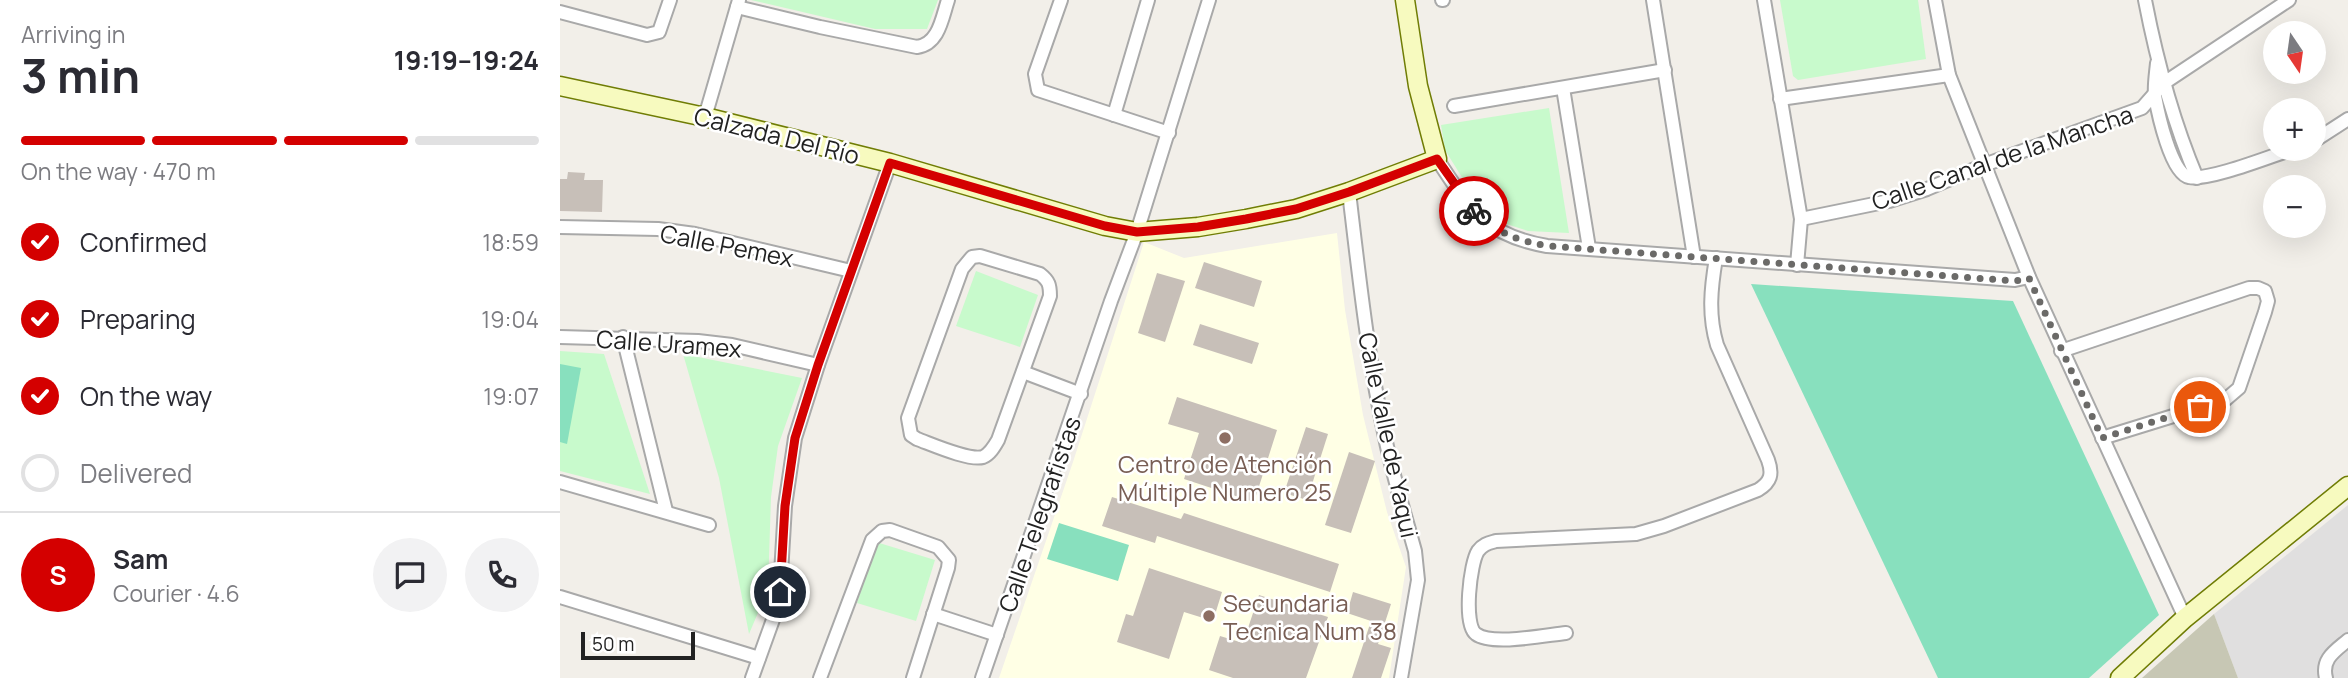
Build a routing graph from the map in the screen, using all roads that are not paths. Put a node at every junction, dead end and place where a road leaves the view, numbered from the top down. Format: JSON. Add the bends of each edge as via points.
{"nodes":[{"id":1,"x":670,"y":0,"type":"edge"},
{"id":2,"x":948,"y":0,"type":"edge"},
{"id":3,"x":1061,"y":0,"type":"edge"},
{"id":4,"x":1148,"y":0,"type":"edge"},
{"id":5,"x":1209,"y":0,"type":"edge"},
{"id":6,"x":1405,"y":0,"type":"edge"},
{"id":7,"x":1653,"y":0,"type":"edge"},
{"id":8,"x":1764,"y":0,"type":"edge"},
{"id":9,"x":1935,"y":0,"type":"edge"},
{"id":10,"x":2145,"y":0,"type":"edge"},
{"id":11,"x":2289,"y":0,"type":"edge"},
{"id":12,"x":738,"y":3,"type":"edge"},
{"id":13,"x":560,"y":12,"type":"edge"},
{"id":14,"x":1665,"y":70,"type":"junction"},
{"id":15,"x":1949,"y":75,"type":"junction"},
{"id":16,"x":560,"y":86,"type":"edge"},
{"id":17,"x":1563,"y":88,"type":"junction"},
{"id":18,"x":2159,"y":88,"type":"junction"},
{"id":19,"x":1780,"y":100,"type":"junction"},
{"id":20,"x":1454,"y":106,"type":"dead end"},
{"id":21,"x":1114,"y":115,"type":"junction"},
{"id":22,"x":705,"y":117,"type":"junction"},
{"id":23,"x":2348,"y":118,"type":"edge"},
{"id":24,"x":1169,"y":133,"type":"junction"},
{"id":25,"x":2326,"y":133,"type":"edge"},
{"id":26,"x":2263,"y":158,"type":"edge"},
{"id":27,"x":1437,"y":159,"type":"junction"},
{"id":28,"x":890,"y":163,"type":"junction"},
{"id":29,"x":1984,"y":165,"type":"junction"},
{"id":30,"x":2197,"y":178,"type":"junction"},
{"id":31,"x":1349,"y":192,"type":"junction"},
{"id":32,"x":1801,"y":219,"type":"junction"},
{"id":33,"x":560,"y":227,"type":"edge"},
{"id":34,"x":1137,"y":232,"type":"junction"},
{"id":35,"x":1589,"y":248,"type":"junction"},
{"id":36,"x":1694,"y":257,"type":"junction"},
{"id":37,"x":1716,"y":258,"type":"junction"},
{"id":38,"x":1797,"y":265,"type":"junction"},
{"id":39,"x":851,"y":271,"type":"junction"},
{"id":40,"x":2029,"y":278,"type":"junction"},
{"id":41,"x":560,"y":337,"type":"edge"},
{"id":42,"x":623,"y":337,"type":"junction"},
{"id":43,"x":2061,"y":351,"type":"junction"},
{"id":44,"x":818,"y":365,"type":"junction"},
{"id":45,"x":1023,"y":372,"type":"junction"},
{"id":46,"x":1081,"y":394,"type":"junction"},
{"id":47,"x":2102,"y":438,"type":"junction"},
{"id":48,"x":560,"y":482,"type":"edge"},
{"id":49,"x":2348,"y":486,"type":"edge"},
{"id":50,"x":666,"y":512,"type":"junction"},
{"id":51,"x":709,"y":525,"type":"dead end"},
{"id":52,"x":560,"y":597,"type":"edge"},
{"id":53,"x":933,"y":614,"type":"junction"},
{"id":54,"x":2185,"y":618,"type":"junction"},
{"id":55,"x":1566,"y":633,"type":"dead end"},
{"id":56,"x":997,"y":635,"type":"junction"},
{"id":57,"x":2348,"y":640,"type":"edge"},
{"id":58,"x":759,"y":658,"type":"junction"},
{"id":59,"x":751,"y":678,"type":"edge"},
{"id":60,"x":820,"y":678,"type":"edge"},
{"id":61,"x":913,"y":678,"type":"edge"},
{"id":62,"x":982,"y":678,"type":"edge"},
{"id":63,"x":1401,"y":678,"type":"edge"},
{"id":64,"x":2120,"y":678,"type":"edge"},
{"id":65,"x":2326,"y":678,"type":"edge"}],
"edges":[{"from":1,"to":13,"type":"street","via":[[659,32],[647,35]]},
{"from":2,"to":12,"type":"street","via":[[935,37],[917,47],[820,27]]},
{"from":3,"to":21,"type":"street","via":[[1035,85],[1042,93]]},
{"from":4,"to":21,"type":"street"},
{"from":5,"to":24,"type":"street","name":"Calle Telegrafistas"},
{"from":6,"to":27,"type":"street","via":[[1418,86]]},
{"from":7,"to":14,"type":"street"},
{"from":8,"to":19,"type":"street"},
{"from":9,"to":15,"type":"street"},
{"from":10,"to":18,"type":"street","name":"Calle Canal de la Mancha"},
{"from":11,"to":18,"type":"street"},
{"from":12,"to":22,"type":"street"},
{"from":14,"to":17,"type":"street"},
{"from":14,"to":36,"type":"street"},
{"from":15,"to":19,"type":"street"},
{"from":15,"to":29,"type":"street"},
{"from":16,"to":22,"type":"street","name":"Calzada Del Río"},
{"from":17,"to":20,"type":"street"},
{"from":17,"to":35,"type":"street"},
{"from":18,"to":29,"type":"street","name":"Calle Canal de la Mancha","via":[[2142,108]]},
{"from":18,"to":30,"type":"street","name":"Calle Canal de la Mancha"},
{"from":18,"to":30,"type":"street","name":"Calle Canal de la Mancha","via":[[2166,139],[2179,172]]},
{"from":19,"to":32,"type":"street"},
{"from":21,"to":24,"type":"street"},
{"from":22,"to":28,"type":"street","name":"Calzada Del Río"},
{"from":23,"to":25,"type":"street"},
{"from":24,"to":34,"type":"street","name":"Calle Telegrafistas"},
{"from":26,"to":30,"type":"street"},
{"from":27,"to":31,"type":"street","name":"Calzada Del Río"},
{"from":27,"to":35,"type":"street","via":[[1473,210],[1501,233],[1535,244]]},
{"from":28,"to":34,"type":"street","name":"Calzada Del Río"},
{"from":28,"to":39,"type":"street"},
{"from":29,"to":32,"type":"street","name":"Calle Canal de la Mancha","via":[[1889,201]]},
{"from":29,"to":40,"type":"street"},
{"from":31,"to":34,"type":"street","name":"Calzada Del Río","via":[[1246,219]]},
{"from":31,"to":63,"type":"street","name":"Calle Valle de Yaqui","via":[[1376,390],[1416,558],[1418,580]]},
{"from":32,"to":38,"type":"street"},
{"from":33,"to":39,"type":"street","name":"Calle Pemex","via":[[695,234]]},
{"from":34,"to":46,"type":"street","name":"Calle Telegrafistas"},
{"from":35,"to":36,"type":"street"},
{"from":36,"to":37,"type":"street"},
{"from":37,"to":38,"type":"street"},
{"from":37,"to":55,"type":"street","via":[[1710,301],[1712,328],[1772,469],[1771,477],[1758,490],[1636,534],[1496,541],[1480,548],[1472,567],[1469,597],[1472,631],[1498,639]]},
{"from":38,"to":40,"type":"street","via":[[2015,281]]},
{"from":39,"to":44,"type":"street"},
{"from":40,"to":43,"type":"street"},
{"from":41,"to":42,"type":"street","name":"Calle Uramex"},
{"from":42,"to":44,"type":"street","name":"Calle Uramex","via":[[732,345]]},
{"from":42,"to":50,"type":"street"},
{"from":43,"to":47,"type":"street"},
{"from":43,"to":47,"type":"street","via":[[2249,288],[2265,292],[2265,313],[2239,388],[2225,400]]},
{"from":44,"to":58,"type":"street","via":[[795,438],[780,592]]},
{"from":45,"to":45,"type":"street","via":[[998,440],[984,456],[974,458],[911,435],[908,418],[962,269],[972,257],[1047,279],[1050,296]]},
{"from":45,"to":46,"type":"street","name":"Calle Telegrafistas"},
{"from":46,"to":56,"type":"street","name":"Calle Telegrafistas"},
{"from":47,"to":54,"type":"street"},
{"from":48,"to":50,"type":"street"},
{"from":49,"to":54,"type":"street"},
{"from":50,"to":51,"type":"street"},
{"from":52,"to":58,"type":"street"},
{"from":53,"to":56,"type":"street","name":"Calle Telegrafistas"},
{"from":53,"to":60,"type":"street","via":[[948,568],[945,553],[914,537],[882,531],[872,540]]},
{"from":53,"to":61,"type":"street"},
{"from":54,"to":64,"type":"street"},
{"from":56,"to":62,"type":"street","name":"Calle Telegrafistas"},
{"from":57,"to":65,"type":"street","via":[[2329,655]]},
{"from":58,"to":59,"type":"street"}]}
